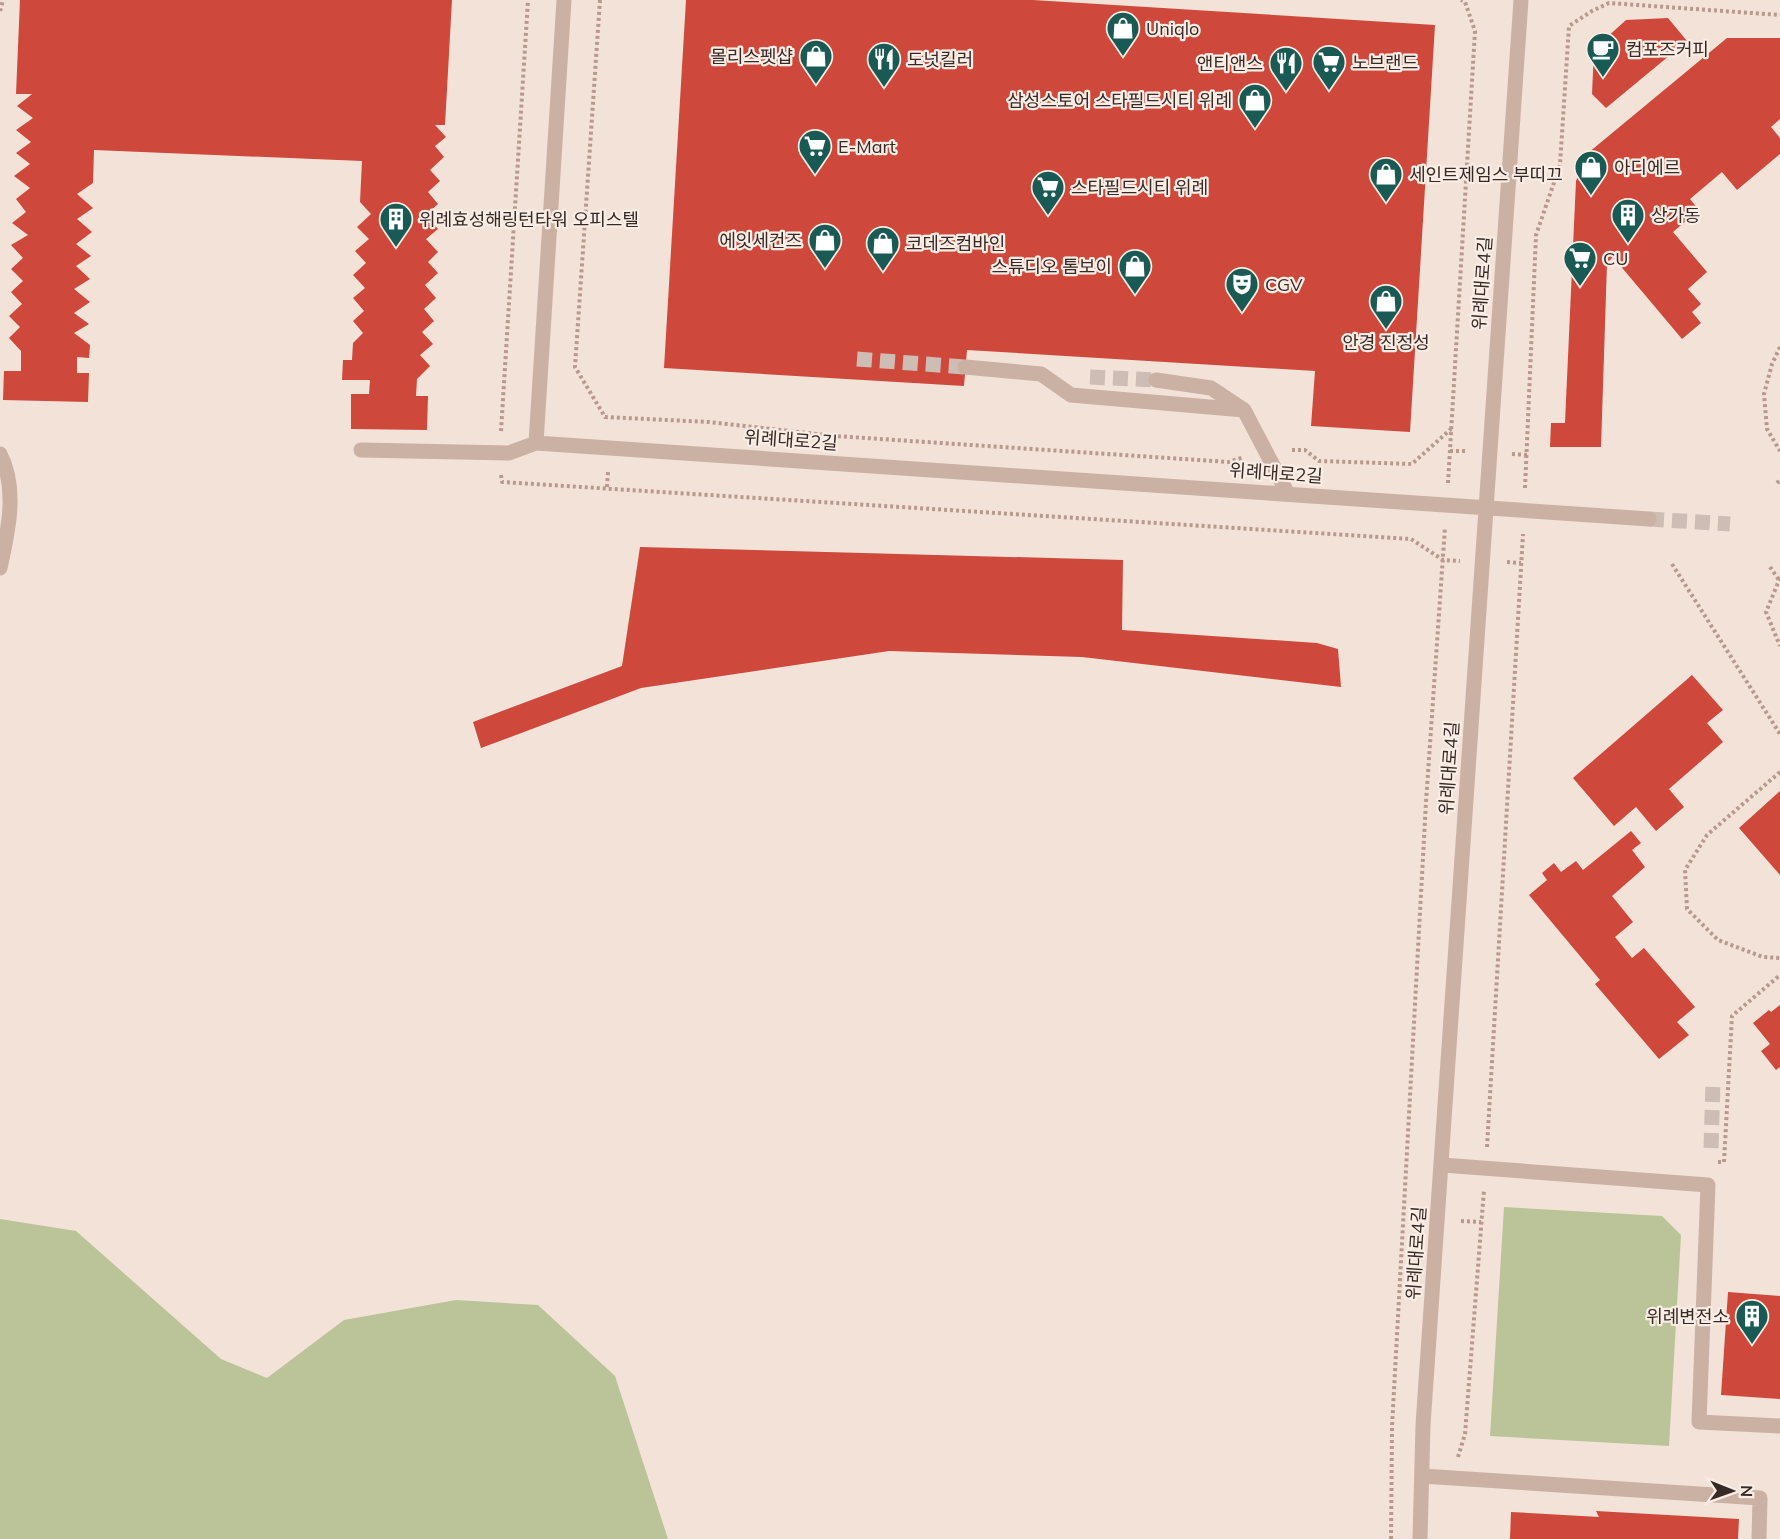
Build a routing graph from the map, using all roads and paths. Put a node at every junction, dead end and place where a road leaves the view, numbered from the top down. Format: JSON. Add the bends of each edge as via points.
{"nodes":[{"id":1,"x":3,"y":0,"type":"edge"},
{"id":2,"x":528,"y":0,"type":"edge"},
{"id":3,"x":564,"y":0,"type":"edge"},
{"id":4,"x":600,"y":0,"type":"edge"},
{"id":5,"x":1461,"y":0,"type":"edge"},
{"id":6,"x":1521,"y":0,"type":"edge"},
{"id":7,"x":0,"y":11,"type":"edge"},
{"id":8,"x":1780,"y":15,"type":"edge"},
{"id":9,"x":1780,"y":347,"type":"edge"},
{"id":10,"x":965,"y":367,"type":"tunnel mouth"},
{"id":11,"x":1156,"y":380,"type":"tunnel mouth"},
{"id":12,"x":1244,"y":410,"type":"junction"},
{"id":13,"x":1451,"y":428,"type":"junction"},
{"id":14,"x":536,"y":443,"type":"junction"},
{"id":15,"x":1265,"y":449,"type":"junction"},
{"id":16,"x":362,"y":450,"type":"dead end"},
{"id":17,"x":1780,"y":451,"type":"edge"},
{"id":18,"x":500,"y":453,"type":"junction"},
{"id":19,"x":0,"y":454,"type":"edge"},
{"id":20,"x":1288,"y":494,"type":"junction"},
{"id":21,"x":1447,"y":504,"type":"junction"},
{"id":22,"x":1486,"y":507,"type":"junction"},
{"id":23,"x":1524,"y":510,"type":"junction"},
{"id":24,"x":1649,"y":519,"type":"tunnel mouth"},
{"id":25,"x":1443,"y":560,"type":"junction"},
{"id":26,"x":1672,"y":564,"type":"dead end"},
{"id":27,"x":1770,"y":567,"type":"dead end"},
{"id":28,"x":0,"y":568,"type":"edge"},
{"id":29,"x":1779,"y":579,"type":"edge"},
{"id":30,"x":1780,"y":646,"type":"edge"},
{"id":31,"x":1780,"y":734,"type":"edge"},
{"id":32,"x":1780,"y":772,"type":"edge"},
{"id":33,"x":1780,"y":958,"type":"edge"},
{"id":34,"x":1780,"y":975,"type":"edge"},
{"id":35,"x":1710,"y":1162,"type":"dead end"},
{"id":36,"x":1442,"y":1165,"type":"junction"},
{"id":37,"x":1485,"y":1168,"type":"junction"},
{"id":38,"x":1780,"y":1426,"type":"edge"},
{"id":39,"x":1422,"y":1476,"type":"junction"},
{"id":40,"x":1451,"y":1478,"type":"junction"},
{"id":41,"x":1391,"y":1539,"type":"edge"},
{"id":42,"x":1420,"y":1539,"type":"edge"},
{"id":43,"x":1759,"y":1539,"type":"edge"}],
"edges":[{"from":1,"to":7,"type":"path"},
{"from":2,"to":18,"type":"path"},
{"from":3,"to":14,"type":"street"},
{"from":4,"to":15,"type":"path","via":[[574,367],[605,417],[1228,462]]},
{"from":5,"to":13,"type":"path","via":[[1475,31]]},
{"from":6,"to":22,"type":"street","name":"위례대로4길"},
{"from":8,"to":23,"type":"path","via":[[1609,3],[1569,26],[1560,165],[1536,235]]},
{"from":9,"to":17,"type":"path","via":[[1764,394],[1767,429]]},
{"from":10,"to":12,"type":"street","via":[[1041,374],[1071,395]]},
{"from":11,"to":12,"type":"street","via":[[1211,388]]},
{"from":12,"to":15,"type":"street"},
{"from":13,"to":15,"type":"path","via":[[1412,464],[1319,460],[1305,450]]},
{"from":13,"to":21,"type":"path"},
{"from":14,"to":18,"type":"street"},
{"from":14,"to":20,"type":"street","name":"위례대로2길"},
{"from":15,"to":20,"type":"street"},
{"from":16,"to":18,"type":"street"},
{"from":18,"to":25,"type":"path","via":[[502,482],[1411,540]]},
{"from":19,"to":28,"type":"street","via":[[6,464],[10,495]]},
{"from":20,"to":21,"type":"street","name":"위례대로2길"},
{"from":21,"to":22,"type":"street","name":"위례대로2길"},
{"from":21,"to":25,"type":"path"},
{"from":22,"to":23,"type":"street","name":"위례대로2길"},
{"from":22,"to":36,"type":"street","name":"위례대로4길"},
{"from":23,"to":24,"type":"street","name":"위례대로2길"},
{"from":23,"to":37,"type":"path"},
{"from":25,"to":41,"type":"path","via":[[1425,814],[1392,1427]]},
{"from":26,"to":31,"type":"path"},
{"from":27,"to":29,"type":"path"},
{"from":29,"to":30,"type":"path","via":[[1766,612]]},
{"from":32,"to":33,"type":"path","via":[[1707,835],[1685,870],[1687,909],[1718,940],[1763,957]]},
{"from":34,"to":35,"type":"path","via":[[1732,1016],[1724,1162]]},
{"from":36,"to":37,"type":"street"},
{"from":36,"to":39,"type":"street","name":"위례대로4길"},
{"from":37,"to":38,"type":"street","via":[[1708,1185],[1699,1422]]},
{"from":37,"to":40,"type":"path","via":[[1465,1434]]},
{"from":39,"to":40,"type":"street"},
{"from":39,"to":42,"type":"street","name":"위례대로4길"},
{"from":40,"to":43,"type":"street","via":[[1760,1498]]}]}
